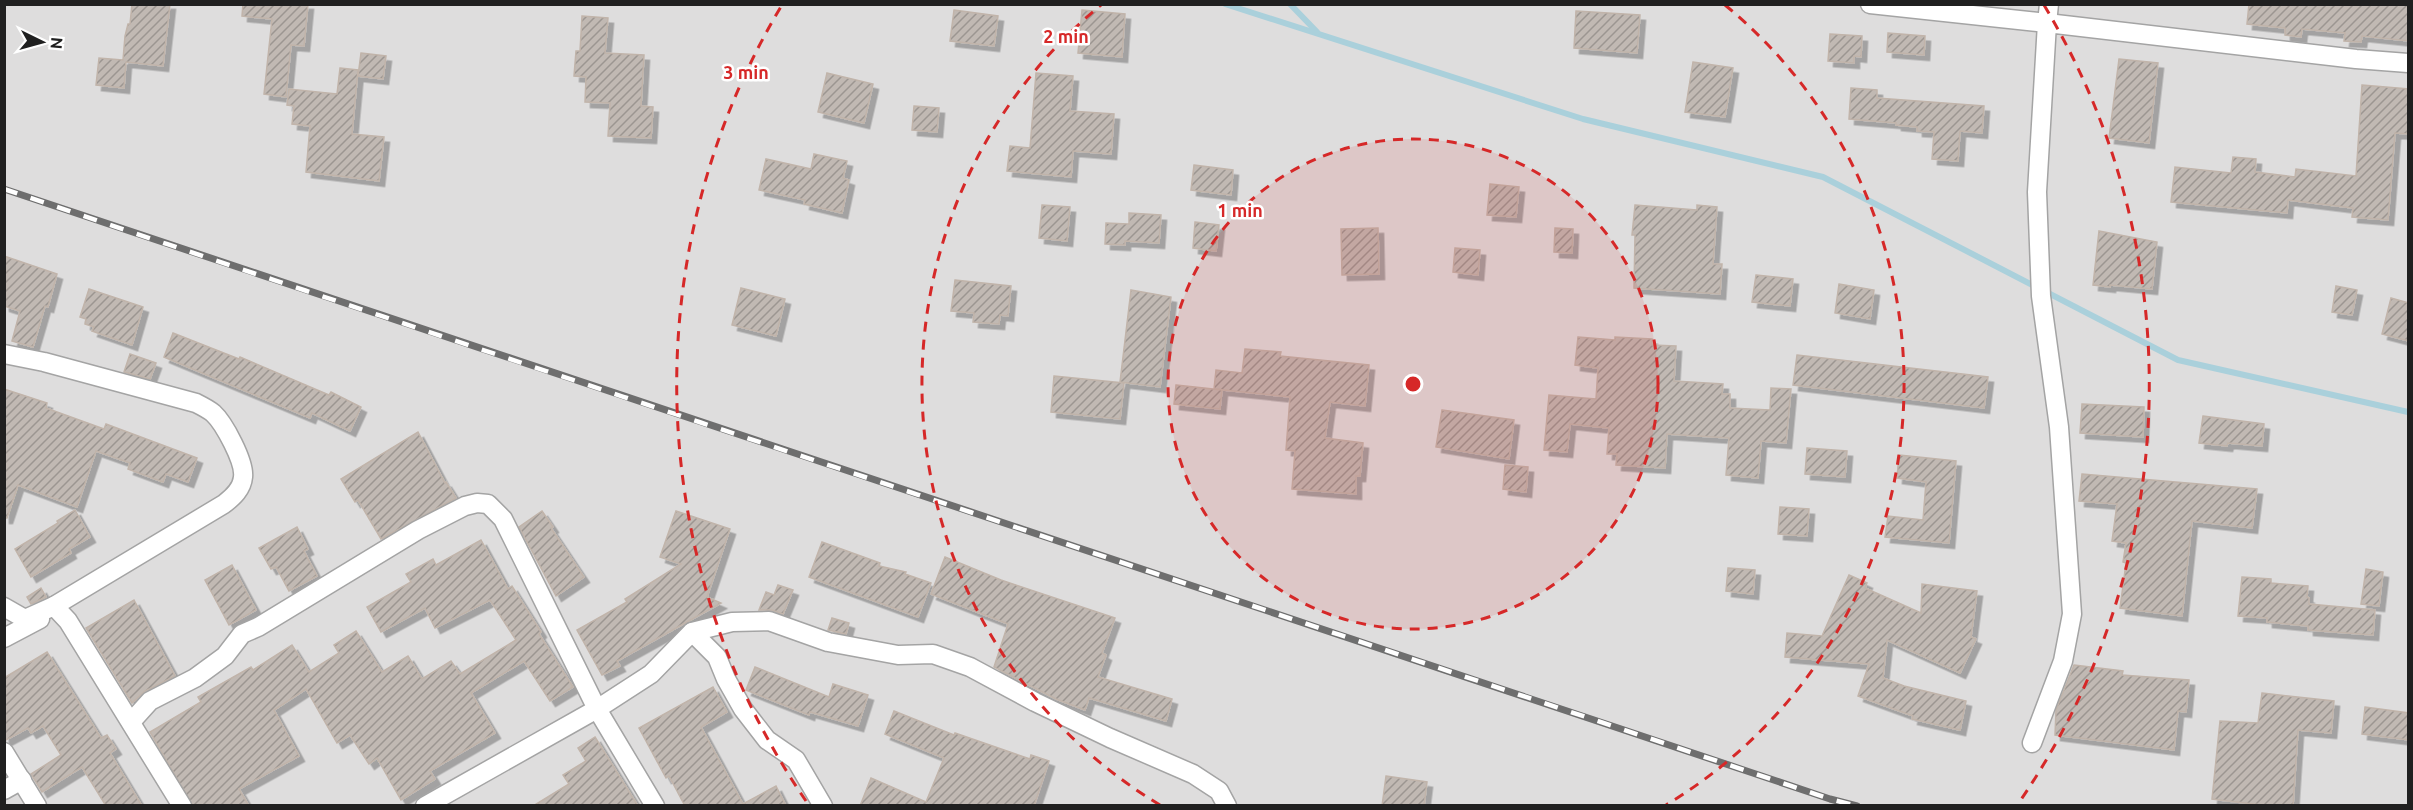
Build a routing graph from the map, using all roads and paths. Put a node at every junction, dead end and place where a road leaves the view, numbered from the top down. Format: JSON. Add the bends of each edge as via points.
{"nodes":[{"id":1,"x":1870,"y":4,"type":"edge"},
{"id":2,"x":2049,"y":4,"type":"edge"},
{"id":3,"x":2047,"y":23,"type":"junction"},
{"id":4,"x":2409,"y":63,"type":"edge"},
{"id":5,"x":4,"y":354,"type":"edge"},
{"id":6,"x":4,"y":607,"type":"edge"},
{"id":7,"x":57,"y":609,"type":"junction"},
{"id":8,"x":692,"y":632,"type":"junction"},
{"id":9,"x":4,"y":638,"type":"edge"},
{"id":10,"x":597,"y":709,"type":"junction"},
{"id":11,"x":131,"y":722,"type":"junction"},
{"id":12,"x":2032,"y":743,"type":"dead end"},
{"id":13,"x":4,"y":752,"type":"edge"},
{"id":14,"x":22,"y":780,"type":"junction"},
{"id":15,"x":4,"y":790,"type":"edge"},
{"id":16,"x":37,"y":806,"type":"edge"},
{"id":17,"x":182,"y":806,"type":"edge"},
{"id":18,"x":425,"y":806,"type":"edge"},
{"id":19,"x":655,"y":806,"type":"edge"},
{"id":20,"x":823,"y":806,"type":"edge"},
{"id":21,"x":1227,"y":806,"type":"edge"}],
"edges":[{"from":1,"to":3,"type":"street"},
{"from":2,"to":3,"type":"street"},
{"from":3,"to":4,"type":"street"},
{"from":3,"to":12,"type":"street","via":[[2037,192],[2041,296],[2059,427],[2072,614],[2063,661]]},
{"from":5,"to":7,"type":"street","via":[[196,403],[220,422],[242,466],[240,487],[224,504]]},
{"from":6,"to":7,"type":"street","via":[[25,619]]},
{"from":7,"to":9,"type":"street"},
{"from":7,"to":11,"type":"street"},
{"from":8,"to":10,"type":"street","via":[[651,674]]},
{"from":8,"to":20,"type":"street","via":[[717,657],[743,709],[767,740],[796,760]]},
{"from":8,"to":21,"type":"street","via":[[732,622],[769,621],[828,642],[898,656],[933,654],[970,667],[1100,733],[1193,774],[1219,791]]},
{"from":10,"to":11,"type":"street","via":[[503,519],[488,504],[477,503],[418,530],[242,634],[225,656],[195,678],[150,700]]},
{"from":10,"to":18,"type":"street"},
{"from":10,"to":19,"type":"street"},
{"from":11,"to":17,"type":"street"},
{"from":13,"to":14,"type":"street"},
{"from":14,"to":15,"type":"street"},
{"from":14,"to":16,"type":"street"}]}
